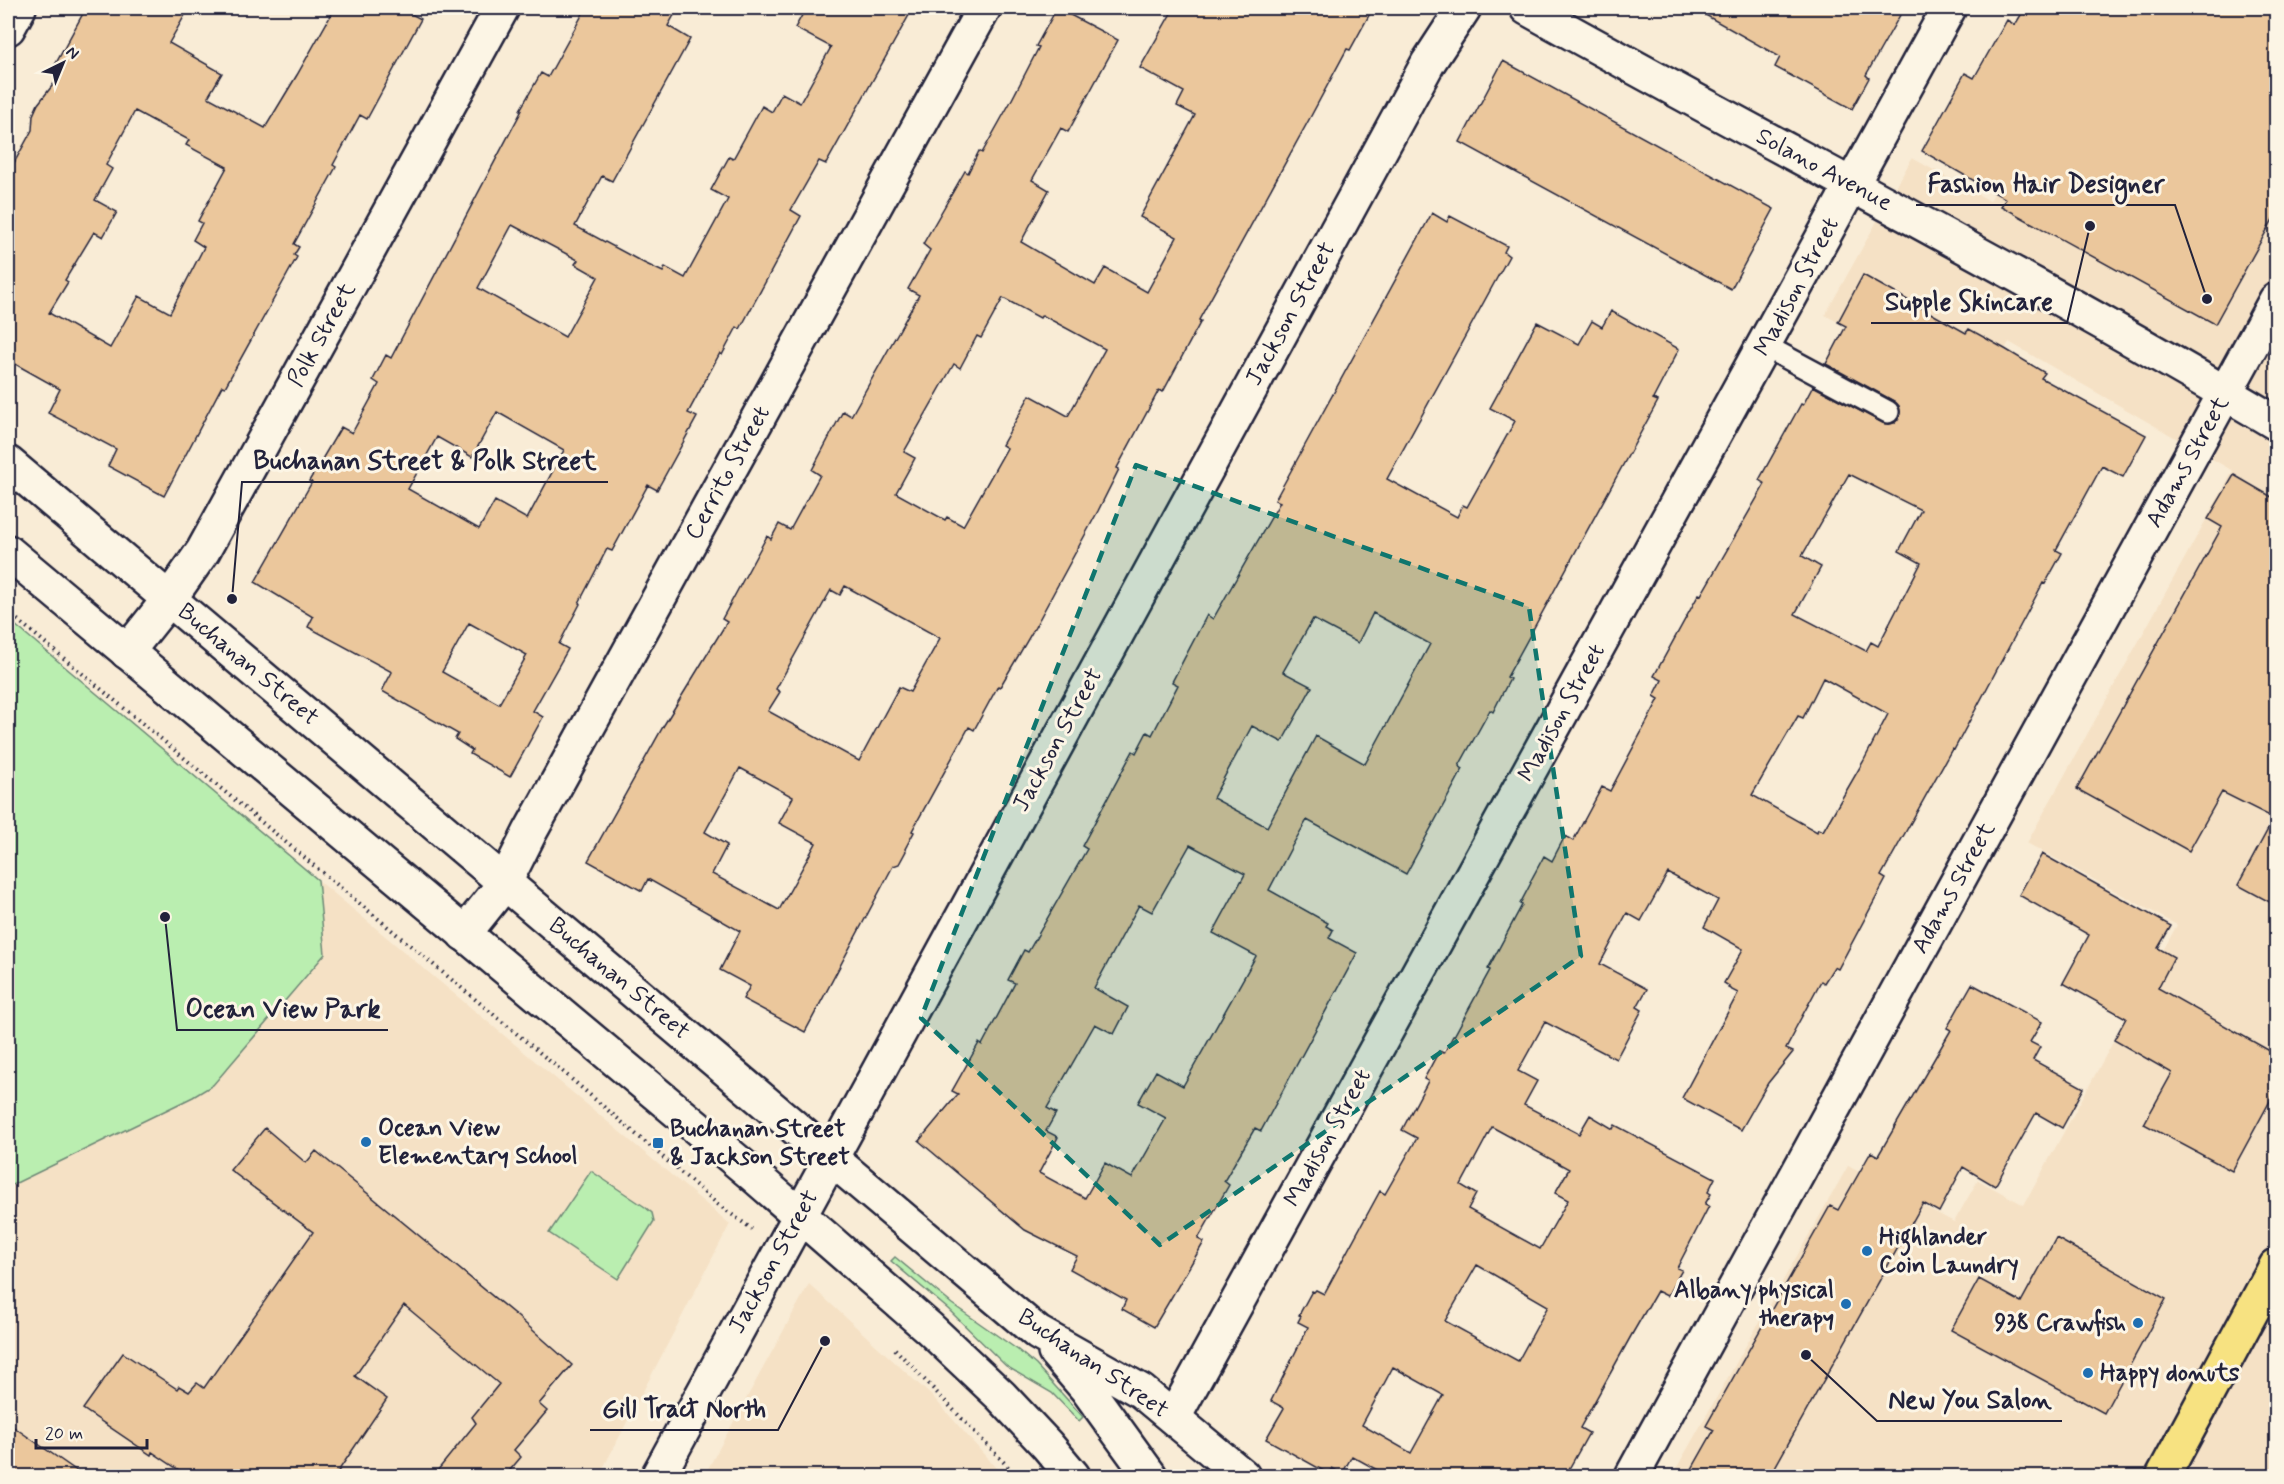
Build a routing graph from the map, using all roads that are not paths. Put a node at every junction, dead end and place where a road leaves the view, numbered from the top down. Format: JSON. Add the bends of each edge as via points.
{"nodes":[{"id":1,"x":19,"y":8,"type":"edge"},
{"id":2,"x":502,"y":8,"type":"edge"},
{"id":3,"x":984,"y":8,"type":"edge"},
{"id":4,"x":1464,"y":8,"type":"edge"},
{"id":5,"x":1527,"y":8,"type":"edge"},
{"id":6,"x":1949,"y":8,"type":"edge"},
{"id":7,"x":8,"y":28,"type":"edge"},
{"id":8,"x":1852,"y":185,"type":"junction"},
{"id":9,"x":2277,"y":300,"type":"edge"},
{"id":10,"x":1765,"y":346,"type":"junction"},
{"id":11,"x":2226,"y":393,"type":"junction"},
{"id":12,"x":1888,"y":412,"type":"dead end"},
{"id":13,"x":2277,"y":423,"type":"edge"},
{"id":14,"x":8,"y":463,"type":"edge"},
{"id":15,"x":8,"y":552,"type":"edge"},
{"id":16,"x":170,"y":598,"type":"junction"},
{"id":17,"x":127,"y":652,"type":"junction"},
{"id":18,"x":504,"y":884,"type":"junction"},
{"id":19,"x":464,"y":934,"type":"junction"},
{"id":20,"x":831,"y":1157,"type":"junction"},
{"id":21,"x":800,"y":1216,"type":"junction"},
{"id":22,"x":2277,"y":1266,"type":"edge"},
{"id":23,"x":1038,"y":1333,"type":"junction"},
{"id":24,"x":1174,"y":1417,"type":"junction"},
{"id":25,"x":658,"y":1476,"type":"edge"},
{"id":26,"x":1073,"y":1476,"type":"edge"},
{"id":27,"x":1150,"y":1476,"type":"edge"},
{"id":28,"x":1243,"y":1476,"type":"edge"},
{"id":29,"x":1632,"y":1476,"type":"edge"},
{"id":30,"x":2163,"y":1476,"type":"edge"}],
"edges":[{"from":1,"to":7,"type":"street"},
{"from":2,"to":16,"type":"street","name":"Polk Street","via":[[203,551]]},
{"from":3,"to":18,"type":"street","name":"Cerrito Street"},
{"from":4,"to":20,"type":"street","name":"Jackson Street","via":[[1428,63]]},
{"from":5,"to":8,"type":"street","name":"Solano Avenue"},
{"from":6,"to":8,"type":"street","name":"Madison Street"},
{"from":8,"to":10,"type":"street","name":"Madison Street"},
{"from":8,"to":11,"type":"street","name":"Solano Avenue"},
{"from":9,"to":11,"type":"street","name":"Adams Street"},
{"from":10,"to":12,"type":"lane"},
{"from":10,"to":24,"type":"street","name":"Madison Street"},
{"from":11,"to":13,"type":"street","name":"Solano Avenue"},
{"from":11,"to":29,"type":"street","name":"Adams Street"},
{"from":14,"to":16,"type":"street","name":"Buchanan Street"},
{"from":15,"to":17,"type":"street"},
{"from":16,"to":17,"type":"street","name":"Polk Street"},
{"from":16,"to":18,"type":"street","name":"Buchanan Street"},
{"from":17,"to":19,"type":"street"},
{"from":18,"to":19,"type":"street","name":"Cerrito Street"},
{"from":18,"to":20,"type":"street","name":"Buchanan Street"},
{"from":19,"to":21,"type":"street"},
{"from":20,"to":21,"type":"street","name":"Jackson Street"},
{"from":20,"to":23,"type":"street","name":"Buchanan Street"},
{"from":21,"to":25,"type":"street","name":"Jackson Street"},
{"from":21,"to":26,"type":"street","via":[[929,1328],[1047,1444]]},
{"from":22,"to":30,"type":"main road"},
{"from":23,"to":24,"type":"street","name":"Buchanan Street","via":[[1142,1391]]},
{"from":23,"to":27,"type":"street","via":[[1087,1389]]},
{"from":24,"to":28,"type":"street","name":"Buchanan Street"}]}
